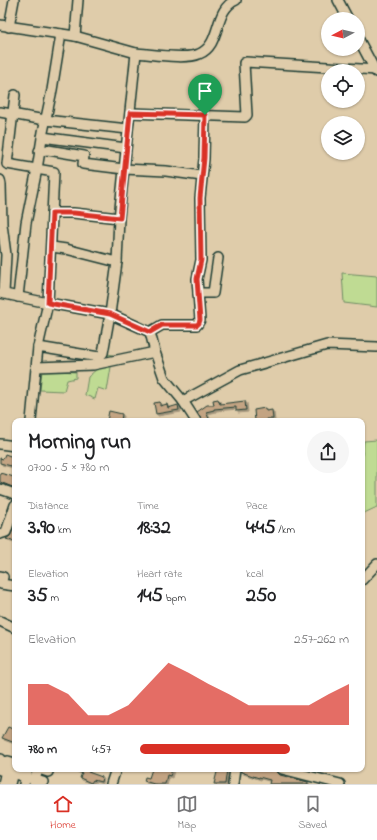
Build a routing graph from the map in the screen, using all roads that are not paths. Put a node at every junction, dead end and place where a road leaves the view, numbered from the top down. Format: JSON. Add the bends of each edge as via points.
{"nodes":[{"id":1,"x":14,"y":0,"type":"edge"},
{"id":2,"x":78,"y":0,"type":"edge"},
{"id":3,"x":236,"y":0,"type":"edge"},
{"id":4,"x":338,"y":0,"type":"edge"},
{"id":5,"x":344,"y":12,"type":"edge"},
{"id":6,"x":3,"y":27,"type":"edge"},
{"id":7,"x":61,"y":34,"type":"junction"},
{"id":8,"x":75,"y":36,"type":"junction"},
{"id":9,"x":365,"y":51,"type":"edge"},
{"id":10,"x":136,"y":53,"type":"junction"},
{"id":11,"x":376,"y":71,"type":"edge"},
{"id":12,"x":15,"y":95,"type":"dead end"},
{"id":13,"x":0,"y":112,"type":"edge"},
{"id":14,"x":130,"y":113,"type":"junction"},
{"id":15,"x":12,"y":114,"type":"junction"},
{"id":16,"x":205,"y":115,"type":"junction"},
{"id":17,"x":45,"y":120,"type":"junction"},
{"id":18,"x":128,"y":129,"type":"junction"},
{"id":19,"x":42,"y":138,"type":"junction"},
{"id":20,"x":126,"y":148,"type":"junction"},
{"id":21,"x":40,"y":151,"type":"junction"},
{"id":22,"x":37,"y":169,"type":"junction"},
{"id":23,"x":124,"y":169,"type":"junction"},
{"id":24,"x":202,"y":176,"type":"junction"},
{"id":25,"x":0,"y":180,"type":"edge"},
{"id":26,"x":52,"y":213,"type":"junction"},
{"id":27,"x":120,"y":218,"type":"junction"},
{"id":28,"x":52,"y":247,"type":"junction"},
{"id":29,"x":218,"y":258,"type":"dead end"},
{"id":30,"x":116,"y":262,"type":"junction"},
{"id":31,"x":2,"y":293,"type":"edge"},
{"id":32,"x":198,"y":293,"type":"junction"},
{"id":33,"x":18,"y":297,"type":"junction"},
{"id":34,"x":48,"y":303,"type":"junction"},
{"id":35,"x":110,"y":314,"type":"junction"},
{"id":36,"x":150,"y":332,"type":"junction"},
{"id":37,"x":377,"y":347,"type":"edge"},
{"id":38,"x":38,"y":348,"type":"junction"},
{"id":39,"x":155,"y":352,"type":"junction"},
{"id":40,"x":36,"y":367,"type":"junction"},
{"id":41,"x":183,"y":401,"type":"junction"},
{"id":42,"x":31,"y":418,"type":"edge"},
{"id":43,"x":194,"y":418,"type":"edge"},
{"id":44,"x":0,"y":444,"type":"edge"},
{"id":45,"x":12,"y":446,"type":"edge"},
{"id":46,"x":0,"y":489,"type":"edge"},
{"id":47,"x":12,"y":493,"type":"edge"},
{"id":48,"x":12,"y":514,"type":"edge"},
{"id":49,"x":0,"y":534,"type":"edge"},
{"id":50,"x":377,"y":564,"type":"edge"},
{"id":51,"x":0,"y":576,"type":"edge"},
{"id":52,"x":365,"y":577,"type":"edge"},
{"id":53,"x":12,"y":586,"type":"edge"},
{"id":54,"x":0,"y":621,"type":"edge"},
{"id":55,"x":12,"y":627,"type":"edge"},
{"id":56,"x":6,"y":765,"type":"edge"},
{"id":57,"x":18,"y":772,"type":"edge"},
{"id":58,"x":39,"y":772,"type":"edge"},
{"id":59,"x":115,"y":772,"type":"edge"},
{"id":60,"x":235,"y":772,"type":"edge"},
{"id":61,"x":294,"y":772,"type":"edge"},
{"id":62,"x":31,"y":779,"type":"edge"},
{"id":63,"x":6,"y":783,"type":"edge"},
{"id":64,"x":111,"y":784,"type":"edge"},
{"id":65,"x":233,"y":784,"type":"edge"},
{"id":66,"x":340,"y":784,"type":"edge"}],
"edges":[{"from":1,"to":6,"type":"street"},
{"from":2,"to":8,"type":"street"},
{"from":3,"to":10,"type":"street","via":[[229,3],[222,14],[211,45],[199,54],[183,56]]},
{"from":4,"to":5,"type":"street"},
{"from":6,"to":7,"type":"street"},
{"from":7,"to":8,"type":"street"},
{"from":7,"to":17,"type":"street"},
{"from":8,"to":10,"type":"street"},
{"from":9,"to":11,"type":"street"},
{"from":10,"to":14,"type":"street"},
{"from":11,"to":16,"type":"street","via":[[246,62],[246,116]]},
{"from":12,"to":15,"type":"street"},
{"from":13,"to":15,"type":"street"},
{"from":14,"to":16,"type":"street"},
{"from":14,"to":18,"type":"street"},
{"from":15,"to":17,"type":"street"},
{"from":15,"to":22,"type":"street","via":[[7,164]]},
{"from":16,"to":24,"type":"street"},
{"from":17,"to":18,"type":"street"},
{"from":17,"to":19,"type":"street"},
{"from":18,"to":20,"type":"street"},
{"from":19,"to":20,"type":"street"},
{"from":19,"to":21,"type":"street"},
{"from":20,"to":23,"type":"street"},
{"from":21,"to":22,"type":"street"},
{"from":21,"to":23,"type":"street","via":[[73,153],[84,156],[83,164]]},
{"from":22,"to":26,"type":"street","via":[[54,172]]},
{"from":22,"to":33,"type":"street","via":[[26,223]]},
{"from":23,"to":24,"type":"street"},
{"from":23,"to":27,"type":"street"},
{"from":24,"to":32,"type":"street","via":[[202,250],[197,279]]},
{"from":25,"to":31,"type":"street","via":[[6,255]]},
{"from":26,"to":27,"type":"street"},
{"from":26,"to":28,"type":"street"},
{"from":27,"to":30,"type":"street"},
{"from":28,"to":30,"type":"street"},
{"from":28,"to":34,"type":"street"},
{"from":29,"to":32,"type":"street","via":[[213,293]]},
{"from":30,"to":35,"type":"street"},
{"from":31,"to":33,"type":"street"},
{"from":32,"to":36,"type":"street","via":[[197,325],[162,325]]},
{"from":33,"to":34,"type":"street"},
{"from":34,"to":35,"type":"street"},
{"from":34,"to":38,"type":"street"},
{"from":35,"to":36,"type":"street"},
{"from":35,"to":38,"type":"street","via":[[103,353],[99,357]]},
{"from":36,"to":39,"type":"street"},
{"from":37,"to":41,"type":"street","via":[[327,345],[240,370]]},
{"from":38,"to":40,"type":"street"},
{"from":39,"to":40,"type":"street","via":[[93,365]]},
{"from":39,"to":41,"type":"street","via":[[164,378]]},
{"from":40,"to":42,"type":"street"},
{"from":41,"to":43,"type":"street"},
{"from":44,"to":45,"type":"street"},
{"from":46,"to":47,"type":"street"},
{"from":48,"to":49,"type":"street","via":[[6,532]]},
{"from":50,"to":52,"type":"street"},
{"from":51,"to":53,"type":"street","via":[[1,584]]},
{"from":54,"to":55,"type":"street"},
{"from":56,"to":63,"type":"street"},
{"from":57,"to":62,"type":"street"},
{"from":58,"to":62,"type":"street"},
{"from":59,"to":64,"type":"street"},
{"from":60,"to":65,"type":"street"},
{"from":61,"to":66,"type":"street"}]}
